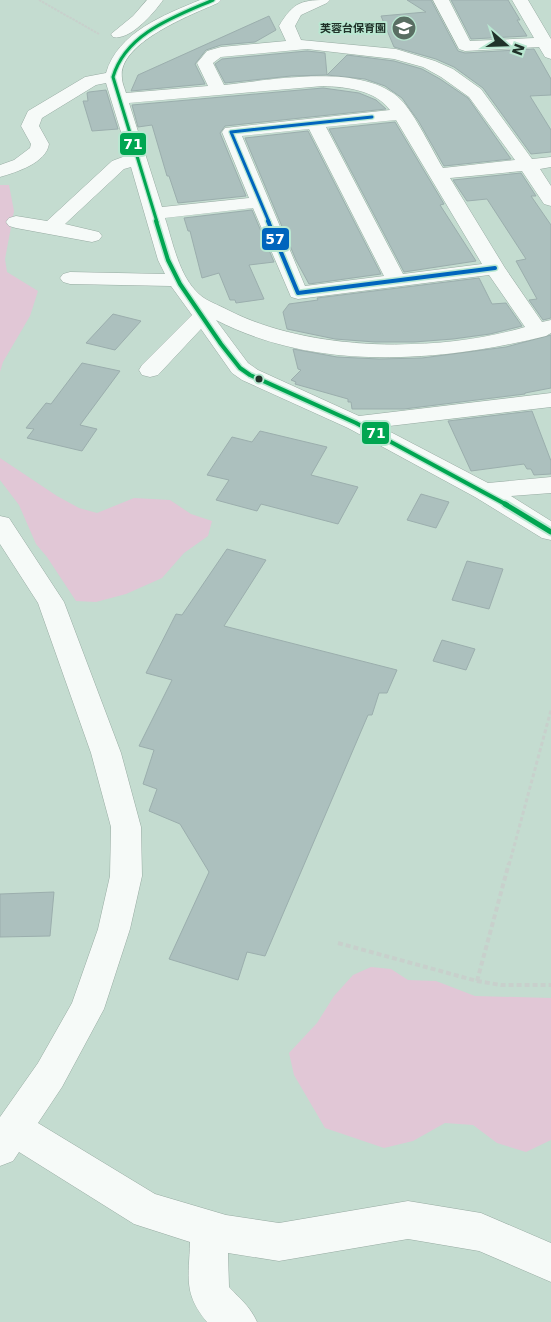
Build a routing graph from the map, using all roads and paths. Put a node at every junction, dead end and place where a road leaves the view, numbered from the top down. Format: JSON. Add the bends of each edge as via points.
{"nodes":[{"id":1,"x":39,"y":0,"type":"edge"},
{"id":2,"x":155,"y":0,"type":"edge"},
{"id":3,"x":213,"y":0,"type":"edge"},
{"id":4,"x":322,"y":0,"type":"edge"},
{"id":5,"x":441,"y":0,"type":"edge"},
{"id":6,"x":520,"y":0,"type":"edge"},
{"id":7,"x":117,"y":36,"type":"junction"},
{"id":8,"x":296,"y":45,"type":"junction"},
{"id":9,"x":548,"y":48,"type":"edge"},
{"id":10,"x":118,"y":59,"type":"junction"},
{"id":11,"x":113,"y":77,"type":"junction"},
{"id":12,"x":218,"y":90,"type":"junction"},
{"id":13,"x":119,"y":99,"type":"junction"},
{"id":14,"x":401,"y":114,"type":"junction"},
{"id":15,"x":315,"y":123,"type":"junction"},
{"id":16,"x":137,"y":158,"type":"junction"},
{"id":17,"x":551,"y":162,"type":"edge"},
{"id":18,"x":528,"y":165,"type":"junction"},
{"id":19,"x":0,"y":172,"type":"edge"},
{"id":20,"x":438,"y":174,"type":"junction"},
{"id":21,"x":551,"y":200,"type":"edge"},
{"id":22,"x":260,"y":202,"type":"junction"},
{"id":23,"x":154,"y":214,"type":"junction"},
{"id":24,"x":16,"y":222,"type":"dead end"},
{"id":25,"x":51,"y":228,"type":"junction"},
{"id":26,"x":92,"y":236,"type":"dead end"},
{"id":27,"x":495,"y":268,"type":"junction"},
{"id":28,"x":70,"y":278,"type":"dead end"},
{"id":29,"x":178,"y":280,"type":"junction"},
{"id":30,"x":397,"y":281,"type":"junction"},
{"id":31,"x":198,"y":307,"type":"junction"},
{"id":32,"x":544,"y":328,"type":"edge"},
{"id":33,"x":150,"y":370,"type":"dead end"},
{"id":34,"x":551,"y":400,"type":"edge"},
{"id":35,"x":356,"y":423,"type":"junction"},
{"id":36,"x":551,"y":485,"type":"edge"},
{"id":37,"x":484,"y":491,"type":"junction"},
{"id":38,"x":0,"y":524,"type":"edge"},
{"id":39,"x":551,"y":532,"type":"edge"},
{"id":40,"x":551,"y":710,"type":"edge"},
{"id":41,"x":338,"y":943,"type":"dead end"},
{"id":42,"x":477,"y":980,"type":"junction"},
{"id":43,"x":551,"y":985,"type":"edge"},
{"id":44,"x":7,"y":1138,"type":"edge"},
{"id":45,"x":209,"y":1229,"type":"junction"},
{"id":46,"x":551,"y":1263,"type":"edge"},
{"id":47,"x":237,"y":1322,"type":"edge"}],
"edges":[{"from":1,"to":7,"type":"path","via":[[97,34]]},
{"from":2,"to":7,"type":"street"},
{"from":3,"to":10,"type":"street","via":[[162,23]]},
{"from":4,"to":8,"type":"street","via":[[295,12],[287,26]]},
{"from":5,"to":9,"type":"street","via":[[465,46]]},
{"from":6,"to":9,"type":"street"},
{"from":7,"to":10,"type":"street","via":[[112,50]]},
{"from":8,"to":12,"type":"street","via":[[213,54],[205,63]]},
{"from":8,"to":18,"type":"street","via":[[409,56],[448,73],[475,93]]},
{"from":10,"to":11,"type":"street"},
{"from":11,"to":13,"type":"street"},
{"from":11,"to":19,"type":"street","via":[[91,81],[34,115],[30,126],[40,144],[39,150],[20,164]]},
{"from":12,"to":13,"type":"street"},
{"from":12,"to":14,"type":"street","via":[[306,81],[342,82],[386,96]]},
{"from":13,"to":16,"type":"street"},
{"from":14,"to":15,"type":"street"},
{"from":14,"to":20,"type":"street"},
{"from":15,"to":22,"type":"street","via":[[231,132]]},
{"from":15,"to":30,"type":"street"},
{"from":16,"to":23,"type":"street"},
{"from":16,"to":25,"type":"street","via":[[118,165]]},
{"from":17,"to":18,"type":"street"},
{"from":18,"to":20,"type":"street"},
{"from":18,"to":21,"type":"street"},
{"from":20,"to":27,"type":"street"},
{"from":22,"to":23,"type":"street"},
{"from":22,"to":30,"type":"street","via":[[298,293]]},
{"from":23,"to":29,"type":"street","via":[[168,260]]},
{"from":24,"to":25,"type":"street"},
{"from":25,"to":26,"type":"street"},
{"from":27,"to":30,"type":"street"},
{"from":27,"to":32,"type":"street"},
{"from":28,"to":29,"type":"street"},
{"from":29,"to":31,"type":"street"},
{"from":31,"to":32,"type":"street","via":[[253,329],[339,348],[387,350],[478,345]]},
{"from":31,"to":33,"type":"street"},
{"from":31,"to":35,"type":"street","via":[[240,368]]},
{"from":34,"to":35,"type":"street"},
{"from":35,"to":37,"type":"street"},
{"from":36,"to":37,"type":"street"},
{"from":37,"to":39,"type":"street"},
{"from":38,"to":44,"type":"street","via":[[51,602],[106,753],[126,827],[126,876],[114,929],[87,1009],[50,1076]]},
{"from":40,"to":42,"type":"path"},
{"from":41,"to":42,"type":"path"},
{"from":42,"to":43,"type":"path","via":[[501,985]]},
{"from":44,"to":45,"type":"street","via":[[147,1211]]},
{"from":45,"to":46,"type":"street","via":[[279,1242],[408,1220],[481,1232]]},
{"from":45,"to":47,"type":"street","via":[[209,1294]]}]}
